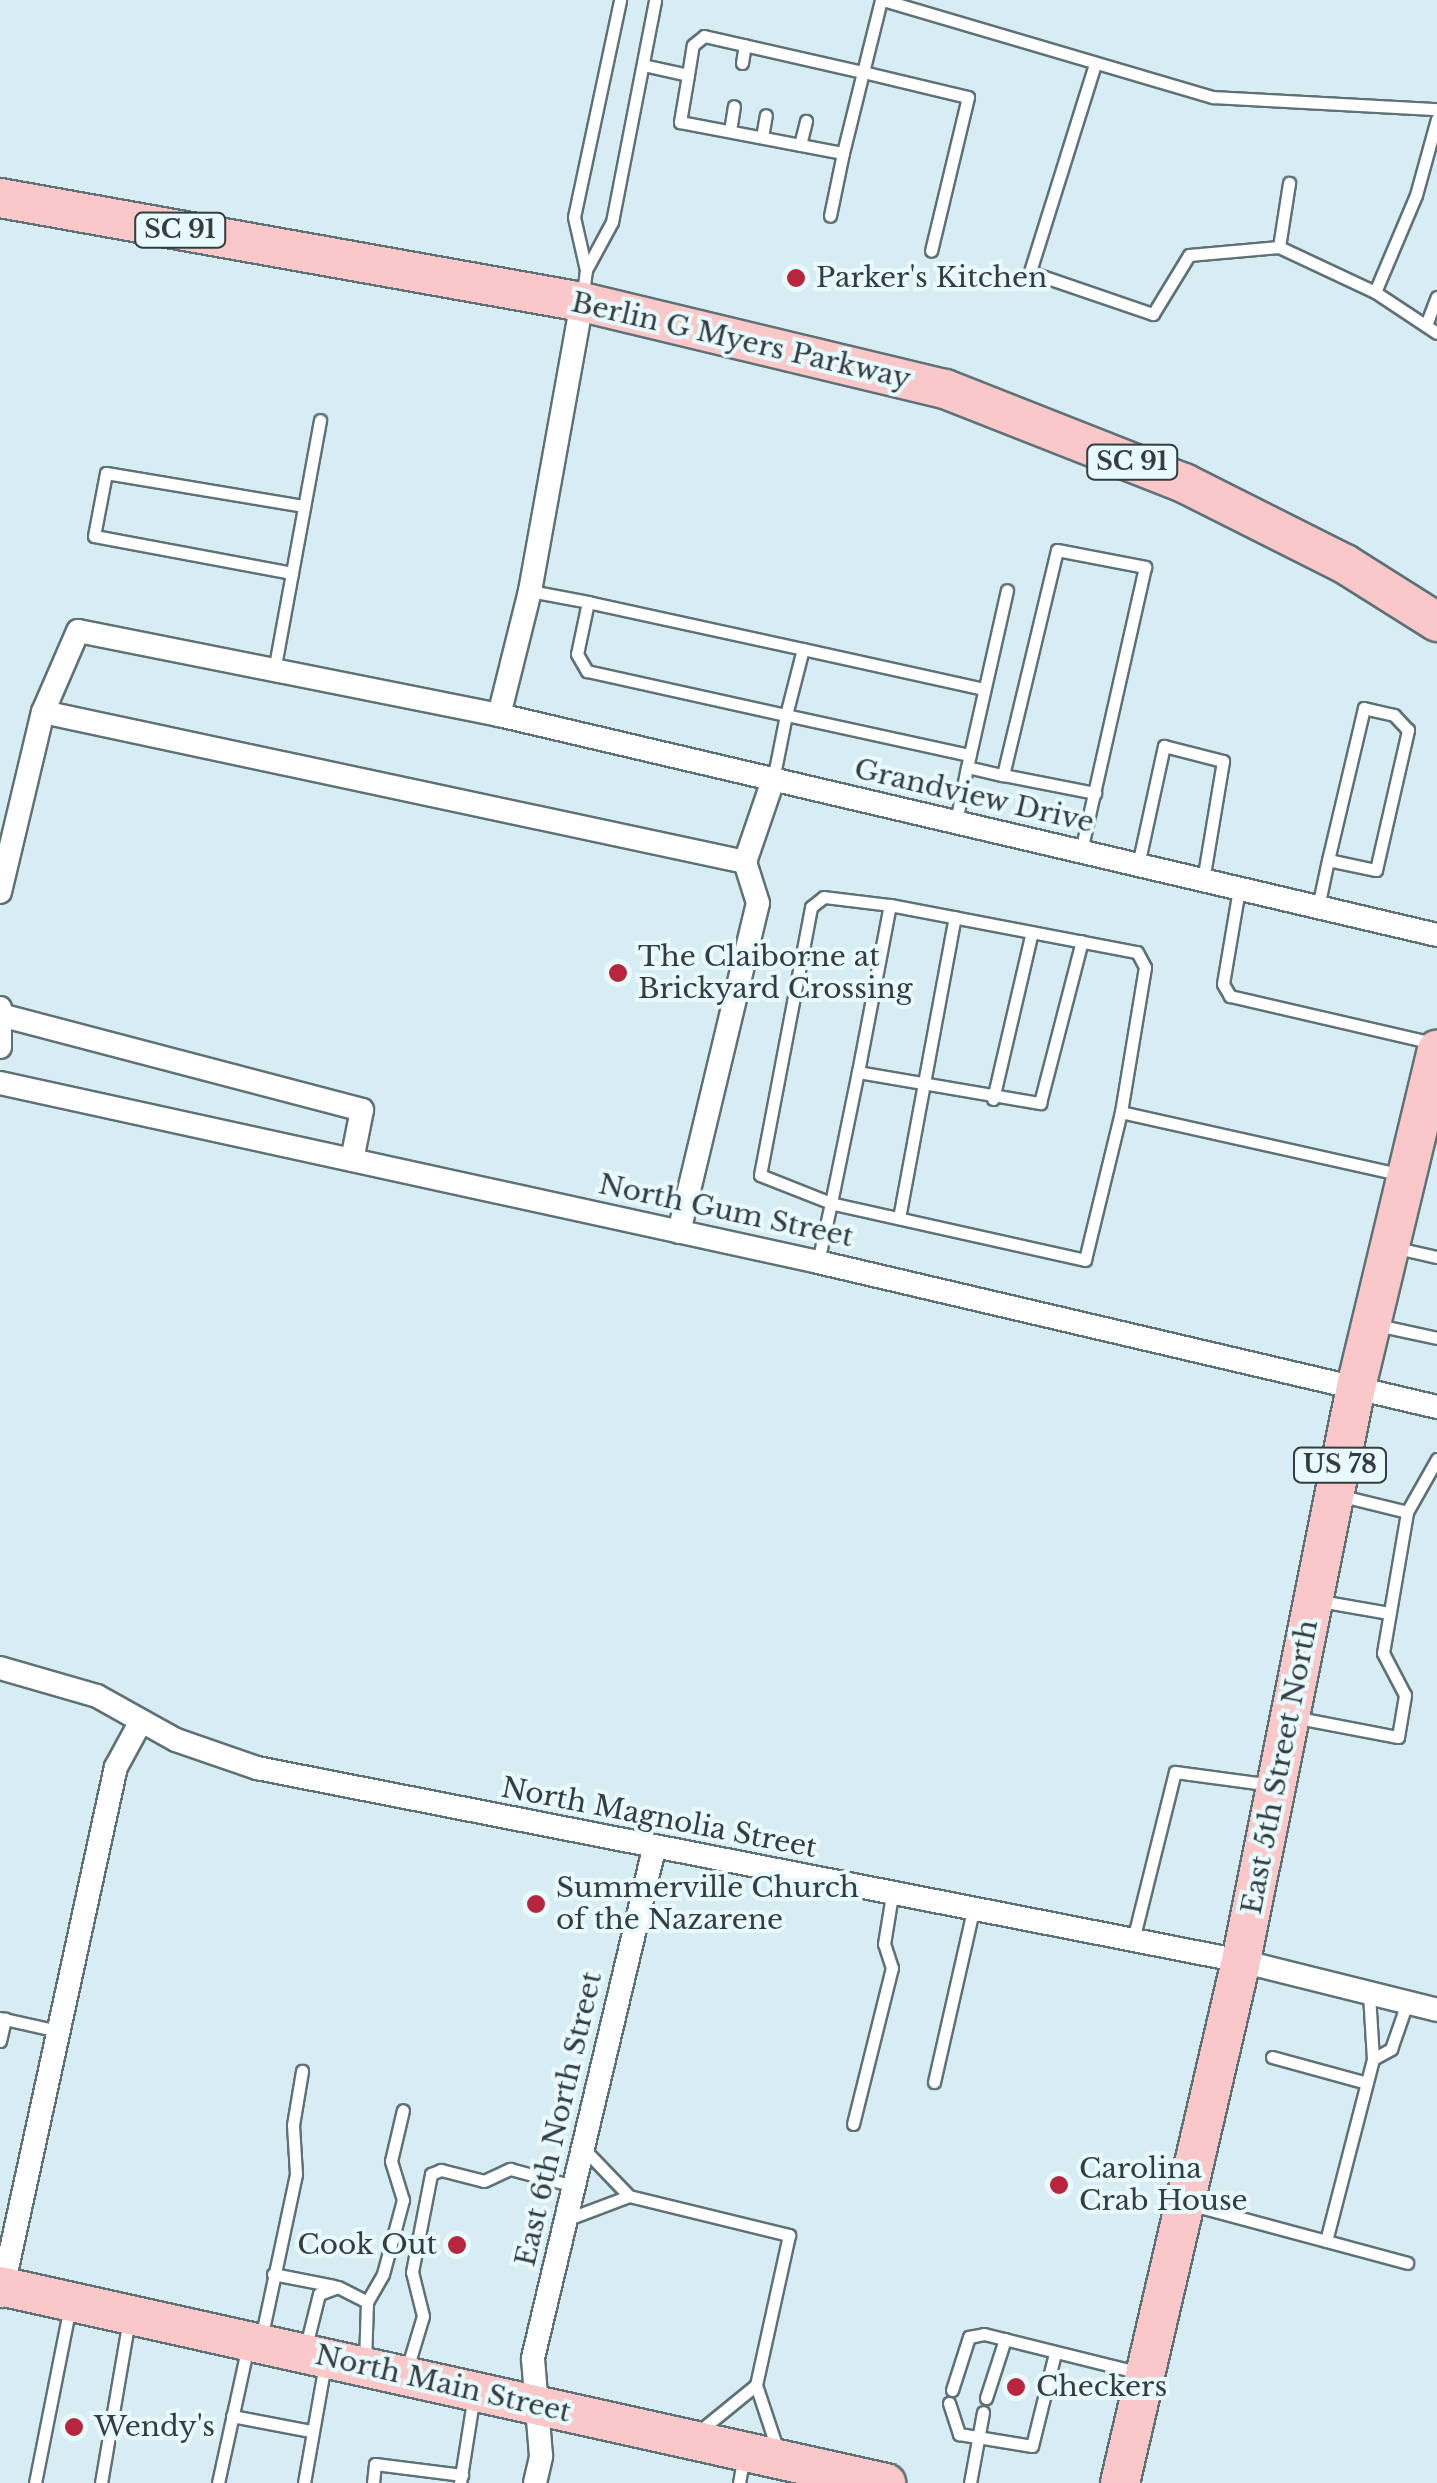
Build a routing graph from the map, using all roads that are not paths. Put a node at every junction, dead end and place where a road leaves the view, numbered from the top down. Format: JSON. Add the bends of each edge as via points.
{"nodes":[{"id":1,"x":620,"y":0,"type":"edge"},
{"id":2,"x":655,"y":0,"type":"edge"},
{"id":3,"x":882,"y":0,"type":"edge"},
{"id":4,"x":745,"y":46,"type":"junction"},
{"id":5,"x":778,"y":52,"type":"junction"},
{"id":6,"x":742,"y":64,"type":"dead end"},
{"id":7,"x":1094,"y":64,"type":"junction"},
{"id":8,"x":643,"y":65,"type":"junction"},
{"id":9,"x":775,"y":67,"type":"dead end"},
{"id":10,"x":863,"y":72,"type":"junction"},
{"id":11,"x":688,"y":76,"type":"junction"},
{"id":12,"x":734,"y":106,"type":"dead end"},
{"id":13,"x":1437,"y":109,"type":"edge"},
{"id":14,"x":766,"y":115,"type":"dead end"},
{"id":15,"x":1437,"y":119,"type":"edge"},
{"id":16,"x":806,"y":122,"type":"dead end"},
{"id":17,"x":730,"y":131,"type":"junction"},
{"id":18,"x":762,"y":138,"type":"junction"},
{"id":19,"x":800,"y":145,"type":"junction"},
{"id":20,"x":843,"y":154,"type":"junction"},
{"id":21,"x":1289,"y":183,"type":"dead end"},
{"id":22,"x":0,"y":198,"type":"edge"},
{"id":23,"x":830,"y":216,"type":"dead end"},
{"id":24,"x":1279,"y":247,"type":"junction"},
{"id":25,"x":931,"y":250,"type":"dead end"},
{"id":26,"x":584,"y":286,"type":"junction"},
{"id":27,"x":1375,"y":292,"type":"junction"},
{"id":28,"x":1437,"y":297,"type":"edge"},
{"id":29,"x":1431,"y":329,"type":"edge"},
{"id":30,"x":320,"y":420,"type":"dead end"},
{"id":31,"x":304,"y":506,"type":"junction"},
{"id":32,"x":292,"y":573,"type":"junction"},
{"id":33,"x":1006,"y":590,"type":"dead end"},
{"id":34,"x":530,"y":591,"type":"junction"},
{"id":35,"x":588,"y":602,"type":"junction"},
{"id":36,"x":1437,"y":622,"type":"edge"},
{"id":37,"x":803,"y":650,"type":"junction"},
{"id":38,"x":274,"y":671,"type":"junction"},
{"id":39,"x":984,"y":689,"type":"junction"},
{"id":40,"x":43,"y":712,"type":"junction"},
{"id":41,"x":498,"y":715,"type":"junction"},
{"id":42,"x":786,"y":715,"type":"junction"},
{"id":43,"x":968,"y":761,"type":"junction"},
{"id":44,"x":1003,"y":775,"type":"junction"},
{"id":45,"x":773,"y":780,"type":"junction"},
{"id":46,"x":1095,"y":793,"type":"junction"},
{"id":47,"x":956,"y":823,"type":"junction"},
{"id":48,"x":1082,"y":852,"type":"junction"},
{"id":49,"x":1328,"y":860,"type":"junction"},
{"id":50,"x":745,"y":862,"type":"junction"},
{"id":51,"x":1138,"y":865,"type":"junction"},
{"id":52,"x":1203,"y":881,"type":"junction"},
{"id":53,"x":1239,"y":889,"type":"junction"},
{"id":54,"x":0,"y":892,"type":"edge"},
{"id":55,"x":890,"y":905,"type":"junction"},
{"id":56,"x":1318,"y":908,"type":"junction"},
{"id":57,"x":955,"y":918,"type":"junction"},
{"id":58,"x":1032,"y":932,"type":"junction"},
{"id":59,"x":1437,"y":935,"type":"edge"},
{"id":60,"x":1082,"y":941,"type":"junction"},
{"id":61,"x":2,"y":1012,"type":"edge"},
{"id":62,"x":0,"y":1047,"type":"edge"},
{"id":63,"x":1437,"y":1047,"type":"edge"},
{"id":64,"x":858,"y":1072,"type":"junction"},
{"id":65,"x":0,"y":1083,"type":"edge"},
{"id":66,"x":923,"y":1085,"type":"junction"},
{"id":67,"x":993,"y":1099,"type":"junction"},
{"id":68,"x":1122,"y":1112,"type":"junction"},
{"id":69,"x":352,"y":1160,"type":"junction"},
{"id":70,"x":1408,"y":1176,"type":"junction"},
{"id":71,"x":830,"y":1203,"type":"junction"},
{"id":72,"x":899,"y":1218,"type":"junction"},
{"id":73,"x":679,"y":1232,"type":"junction"},
{"id":74,"x":1392,"y":1246,"type":"junction"},
{"id":75,"x":1437,"y":1256,"type":"edge"},
{"id":76,"x":818,"y":1262,"type":"junction"},
{"id":77,"x":1372,"y":1324,"type":"junction"},
{"id":78,"x":1437,"y":1338,"type":"edge"},
{"id":79,"x":1356,"y":1387,"type":"junction"},
{"id":80,"x":1437,"y":1408,"type":"edge"},
{"id":81,"x":1437,"y":1458,"type":"edge"},
{"id":82,"x":1334,"y":1494,"type":"junction"},
{"id":83,"x":1406,"y":1512,"type":"junction"},
{"id":84,"x":1313,"y":1600,"type":"junction"},
{"id":85,"x":1390,"y":1613,"type":"junction"},
{"id":86,"x":0,"y":1668,"type":"edge"},
{"id":87,"x":1289,"y":1716,"type":"junction"},
{"id":88,"x":141,"y":1721,"type":"junction"},
{"id":89,"x":1276,"y":1786,"type":"junction"},
{"id":90,"x":654,"y":1849,"type":"junction"},
{"id":91,"x":892,"y":1894,"type":"junction"},
{"id":92,"x":973,"y":1910,"type":"junction"},
{"id":93,"x":1134,"y":1940,"type":"junction"},
{"id":94,"x":1241,"y":1961,"type":"junction"},
{"id":95,"x":1369,"y":1994,"type":"junction"},
{"id":96,"x":1406,"y":2003,"type":"junction"},
{"id":97,"x":1437,"y":2010,"type":"edge"},
{"id":98,"x":2,"y":2019,"type":"edge"},
{"id":99,"x":58,"y":2031,"type":"junction"},
{"id":100,"x":0,"y":2040,"type":"edge"},
{"id":101,"x":1272,"y":2056,"type":"dead end"},
{"id":102,"x":1373,"y":2059,"type":"junction"},
{"id":103,"x":302,"y":2072,"type":"dead end"},
{"id":104,"x":934,"y":2082,"type":"dead end"},
{"id":105,"x":1367,"y":2083,"type":"junction"},
{"id":106,"x":403,"y":2110,"type":"dead end"},
{"id":107,"x":853,"y":2124,"type":"dead end"},
{"id":108,"x":583,"y":2148,"type":"junction"},
{"id":109,"x":574,"y":2186,"type":"junction"},
{"id":110,"x":629,"y":2196,"type":"junction"},
{"id":111,"x":1185,"y":2203,"type":"junction"},
{"id":112,"x":566,"y":2220,"type":"junction"},
{"id":113,"x":1326,"y":2241,"type":"junction"},
{"id":114,"x":1407,"y":2263,"type":"dead end"},
{"id":115,"x":273,"y":2274,"type":"junction"},
{"id":116,"x":338,"y":2287,"type":"junction"},
{"id":117,"x":1,"y":2290,"type":"edge"},
{"id":118,"x":367,"y":2302,"type":"junction"},
{"id":119,"x":71,"y":2303,"type":"junction"},
{"id":120,"x":130,"y":2314,"type":"junction"},
{"id":121,"x":1004,"y":2339,"type":"junction"},
{"id":122,"x":254,"y":2342,"type":"junction"},
{"id":123,"x":1055,"y":2353,"type":"junction"},
{"id":124,"x":315,"y":2356,"type":"junction"},
{"id":125,"x":364,"y":2366,"type":"junction"},
{"id":126,"x":1145,"y":2374,"type":"junction"},
{"id":127,"x":405,"y":2376,"type":"junction"},
{"id":128,"x":756,"y":2385,"type":"junction"},
{"id":129,"x":474,"y":2391,"type":"junction"},
{"id":130,"x":535,"y":2404,"type":"junction"},
{"id":131,"x":232,"y":2416,"type":"junction"},
{"id":132,"x":312,"y":2431,"type":"junction"},
{"id":133,"x":690,"y":2439,"type":"junction"},
{"id":134,"x":977,"y":2439,"type":"junction"},
{"id":135,"x":755,"y":2465,"type":"edge"},
{"id":136,"x":461,"y":2479,"type":"edge"},
{"id":137,"x":851,"y":2479,"type":"edge"},
{"id":138,"x":35,"y":2483,"type":"edge"},
{"id":139,"x":102,"y":2483,"type":"edge"},
{"id":140,"x":218,"y":2483,"type":"edge"},
{"id":141,"x":304,"y":2483,"type":"edge"},
{"id":142,"x":373,"y":2483,"type":"edge"},
{"id":143,"x":536,"y":2483,"type":"edge"},
{"id":144,"x":970,"y":2483,"type":"edge"},
{"id":145,"x":1120,"y":2483,"type":"edge"}],
"edges":[{"from":1,"to":26,"type":"lane","via":[[574,217]]},
{"from":2,"to":8,"type":"lane"},
{"from":3,"to":7,"type":"lane"},
{"from":3,"to":10,"type":"lane"},
{"from":4,"to":5,"type":"lane"},
{"from":4,"to":6,"type":"lane"},
{"from":4,"to":11,"type":"lane","via":[[704,36],[693,46]]},
{"from":5,"to":9,"type":"lane"},
{"from":5,"to":10,"type":"lane","via":[[818,68]]},
{"from":7,"to":13,"type":"lane","via":[[1213,97]]},
{"from":7,"to":24,"type":"lane","via":[[1030,272],[1154,314],[1189,255]]},
{"from":8,"to":11,"type":"lane"},
{"from":8,"to":26,"type":"lane","via":[[612,222]]},
{"from":10,"to":20,"type":"lane"},
{"from":10,"to":25,"type":"lane","via":[[968,97]]},
{"from":11,"to":17,"type":"lane","via":[[680,122]]},
{"from":12,"to":17,"type":"lane"},
{"from":14,"to":18,"type":"lane"},
{"from":15,"to":27,"type":"lane","via":[[1416,194]]},
{"from":16,"to":19,"type":"lane"},
{"from":17,"to":18,"type":"lane"},
{"from":18,"to":19,"type":"lane"},
{"from":19,"to":20,"type":"lane"},
{"from":20,"to":23,"type":"lane"},
{"from":21,"to":24,"type":"lane"},
{"from":22,"to":26,"type":"main road","name":"Berlin G Myers Parkway","number":"SC 91"},
{"from":24,"to":27,"type":"lane"},
{"from":26,"to":34,"type":"street"},
{"from":26,"to":36,"type":"main road","name":"Berlin G Myers Parkway","number":"SC 91","via":[[945,389],[1184,483],[1345,564]]},
{"from":27,"to":29,"type":"lane"},
{"from":28,"to":29,"type":"lane"},
{"from":30,"to":31,"type":"lane"},
{"from":31,"to":32,"type":"lane"},
{"from":31,"to":32,"type":"lane","via":[[106,473],[94,536]]},
{"from":32,"to":38,"type":"lane"},
{"from":33,"to":39,"type":"lane"},
{"from":34,"to":35,"type":"lane"},
{"from":34,"to":41,"type":"street"},
{"from":35,"to":37,"type":"lane"},
{"from":35,"to":42,"type":"lane","via":[[577,654],[587,671]]},
{"from":37,"to":39,"type":"lane"},
{"from":37,"to":42,"type":"lane"},
{"from":38,"to":40,"type":"street","name":"Grandview Drive","via":[[78,631]]},
{"from":38,"to":41,"type":"street","name":"Grandview Drive"},
{"from":39,"to":43,"type":"lane"},
{"from":40,"to":50,"type":"street"},
{"from":40,"to":54,"type":"street"},
{"from":41,"to":45,"type":"street","name":"Grandview Drive"},
{"from":42,"to":43,"type":"lane"},
{"from":42,"to":45,"type":"lane"},
{"from":43,"to":44,"type":"lane"},
{"from":43,"to":47,"type":"lane"},
{"from":44,"to":46,"type":"lane"},
{"from":44,"to":46,"type":"lane","via":[[1057,550],[1145,568]]},
{"from":45,"to":47,"type":"street","name":"Grandview Drive"},
{"from":45,"to":50,"type":"street"},
{"from":46,"to":48,"type":"lane"},
{"from":47,"to":48,"type":"street","name":"Grandview Drive"},
{"from":48,"to":51,"type":"street","name":"Grandview Drive"},
{"from":49,"to":49,"type":"lane","via":[[1376,870],[1408,730],[1394,716],[1364,708]]},
{"from":49,"to":56,"type":"lane"},
{"from":50,"to":73,"type":"street","via":[[758,903]]},
{"from":51,"to":52,"type":"street","name":"Grandview Drive"},
{"from":51,"to":52,"type":"lane","via":[[1164,746],[1223,762]]},
{"from":52,"to":53,"type":"street","name":"Grandview Drive"},
{"from":53,"to":56,"type":"street","name":"Grandview Drive"},
{"from":53,"to":63,"type":"lane","via":[[1223,984],[1230,996]]},
{"from":55,"to":57,"type":"lane"},
{"from":55,"to":64,"type":"lane"},
{"from":55,"to":71,"type":"lane","via":[[814,900],[758,1164],[768,1180]]},
{"from":56,"to":59,"type":"street","name":"Grandview Drive"},
{"from":57,"to":58,"type":"lane"},
{"from":57,"to":66,"type":"lane"},
{"from":58,"to":60,"type":"lane"},
{"from":58,"to":67,"type":"lane"},
{"from":60,"to":67,"type":"lane","via":[[1044,1098],[1028,1106]]},
{"from":60,"to":68,"type":"lane","via":[[1145,959]]},
{"from":61,"to":62,"type":"street"},
{"from":61,"to":69,"type":"street","via":[[362,1110]]},
{"from":63,"to":70,"type":"main road","name":"East 5th Street North","number":"US 78"},
{"from":64,"to":66,"type":"lane"},
{"from":64,"to":71,"type":"lane"},
{"from":65,"to":69,"type":"street","name":"North Gum Street"},
{"from":66,"to":67,"type":"lane"},
{"from":66,"to":72,"type":"lane"},
{"from":68,"to":70,"type":"lane"},
{"from":68,"to":72,"type":"lane","via":[[1086,1260]]},
{"from":69,"to":73,"type":"street","name":"North Gum Street"},
{"from":70,"to":74,"type":"main road","name":"East 5th Street North","number":"US 78"},
{"from":71,"to":72,"type":"lane"},
{"from":71,"to":76,"type":"lane"},
{"from":73,"to":76,"type":"street","name":"North Gum Street"},
{"from":74,"to":75,"type":"lane"},
{"from":74,"to":77,"type":"main road","name":"East 5th Street North","number":"US 78"},
{"from":76,"to":79,"type":"street","name":"North Gum Street"},
{"from":77,"to":78,"type":"lane"},
{"from":77,"to":79,"type":"main road","name":"East 5th Street North","number":"US 78"},
{"from":79,"to":80,"type":"street","name":"North Gum Street"},
{"from":79,"to":82,"type":"main road","name":"East 5th Street North","number":"US 78"},
{"from":81,"to":83,"type":"lane"},
{"from":82,"to":83,"type":"lane"},
{"from":82,"to":84,"type":"main road","name":"East 5th Street North","number":"US 78"},
{"from":83,"to":85,"type":"lane"},
{"from":84,"to":85,"type":"lane"},
{"from":84,"to":87,"type":"main road","name":"East 5th Street North","number":"US 78"},
{"from":85,"to":87,"type":"lane","via":[[1383,1653],[1404,1695],[1398,1736]]},
{"from":86,"to":88,"type":"street","name":"North Magnolia Street","via":[[97,1696]]},
{"from":87,"to":89,"type":"main road","name":"East 5th Street North","number":"US 78"},
{"from":88,"to":90,"type":"street","name":"North Magnolia Street","via":[[258,1768]]},
{"from":88,"to":99,"type":"street","via":[[116,1767]]},
{"from":89,"to":93,"type":"lane","via":[[1175,1772]]},
{"from":89,"to":94,"type":"main road","name":"East 5th Street North","number":"US 78"},
{"from":90,"to":91,"type":"street","name":"North Magnolia Street"},
{"from":90,"to":108,"type":"street","name":"East 6th North Street"},
{"from":91,"to":92,"type":"street","name":"North Magnolia Street"},
{"from":91,"to":107,"type":"lane","via":[[884,1944],[892,1968]]},
{"from":92,"to":93,"type":"street","name":"North Magnolia Street"},
{"from":92,"to":104,"type":"lane"},
{"from":93,"to":94,"type":"street","name":"North Magnolia Street"},
{"from":94,"to":95,"type":"street","name":"North Magnolia Street"},
{"from":94,"to":111,"type":"main road","name":"East 5th Street North","number":"US 78"},
{"from":95,"to":96,"type":"street","name":"North Magnolia Street"},
{"from":95,"to":102,"type":"lane"},
{"from":96,"to":97,"type":"street","name":"North Magnolia Street"},
{"from":96,"to":102,"type":"lane","via":[[1391,2050]]},
{"from":98,"to":99,"type":"lane"},
{"from":98,"to":100,"type":"lane"},
{"from":99,"to":117,"type":"street"},
{"from":101,"to":105,"type":"lane"},
{"from":102,"to":105,"type":"lane"},
{"from":103,"to":115,"type":"lane","via":[[293,2125],[296,2174]]},
{"from":105,"to":113,"type":"lane"},
{"from":106,"to":118,"type":"lane","via":[[391,2162],[403,2200],[389,2258]]},
{"from":108,"to":109,"type":"street","name":"East 6th North Street"},
{"from":108,"to":110,"type":"lane"},
{"from":109,"to":112,"type":"street","name":"East 6th North Street"},
{"from":109,"to":127,"type":"lane","via":[[510,2169],[484,2181],[441,2170],[431,2174],[412,2272],[423,2316]]},
{"from":110,"to":112,"type":"lane"},
{"from":110,"to":128,"type":"lane","via":[[789,2234]]},
{"from":111,"to":113,"type":"lane"},
{"from":111,"to":126,"type":"main road","name":"East 5th Street North","number":"US 78"},
{"from":112,"to":130,"type":"street","name":"East 6th North Street","via":[[533,2358]]},
{"from":113,"to":114,"type":"lane"},
{"from":115,"to":116,"type":"lane"},
{"from":115,"to":122,"type":"lane"},
{"from":116,"to":118,"type":"lane"},
{"from":116,"to":124,"type":"lane","via":[[319,2294]]},
{"from":117,"to":119,"type":"main road","name":"North Main Street"},
{"from":118,"to":125,"type":"lane","via":[[371,2329]]},
{"from":119,"to":120,"type":"main road","name":"North Main Street"},
{"from":119,"to":138,"type":"lane"},
{"from":120,"to":122,"type":"main road","name":"North Main Street"},
{"from":120,"to":139,"type":"lane"},
{"from":121,"to":123,"type":"lane"},
{"from":121,"to":134,"type":"lane"},
{"from":121,"to":134,"type":"lane","via":[[969,2337],[950,2396],[959,2434]]},
{"from":122,"to":124,"type":"main road","name":"North Main Street"},
{"from":122,"to":131,"type":"lane"},
{"from":123,"to":126,"type":"lane"},
{"from":123,"to":134,"type":"lane","via":[[1032,2446]]},
{"from":124,"to":125,"type":"main road","name":"North Main Street"},
{"from":124,"to":132,"type":"lane"},
{"from":125,"to":127,"type":"main road","name":"North Main Street"},
{"from":126,"to":145,"type":"main road","name":"East 5th Street North","number":"US 78"},
{"from":127,"to":129,"type":"main road","name":"North Main Street"},
{"from":128,"to":133,"type":"lane"},
{"from":128,"to":135,"type":"lane"},
{"from":129,"to":130,"type":"main road","name":"North Main Street"},
{"from":129,"to":136,"type":"lane"},
{"from":130,"to":133,"type":"main road","name":"North Main Street"},
{"from":130,"to":143,"type":"street","name":"East 6th North Street","via":[[541,2456]]},
{"from":131,"to":132,"type":"lane"},
{"from":131,"to":140,"type":"lane"},
{"from":132,"to":141,"type":"lane"},
{"from":133,"to":135,"type":"main road","name":"North Main Street"},
{"from":134,"to":144,"type":"lane"},
{"from":135,"to":137,"type":"main road","name":"North Main Street"},
{"from":136,"to":142,"type":"lane","via":[[375,2464]]}]}
